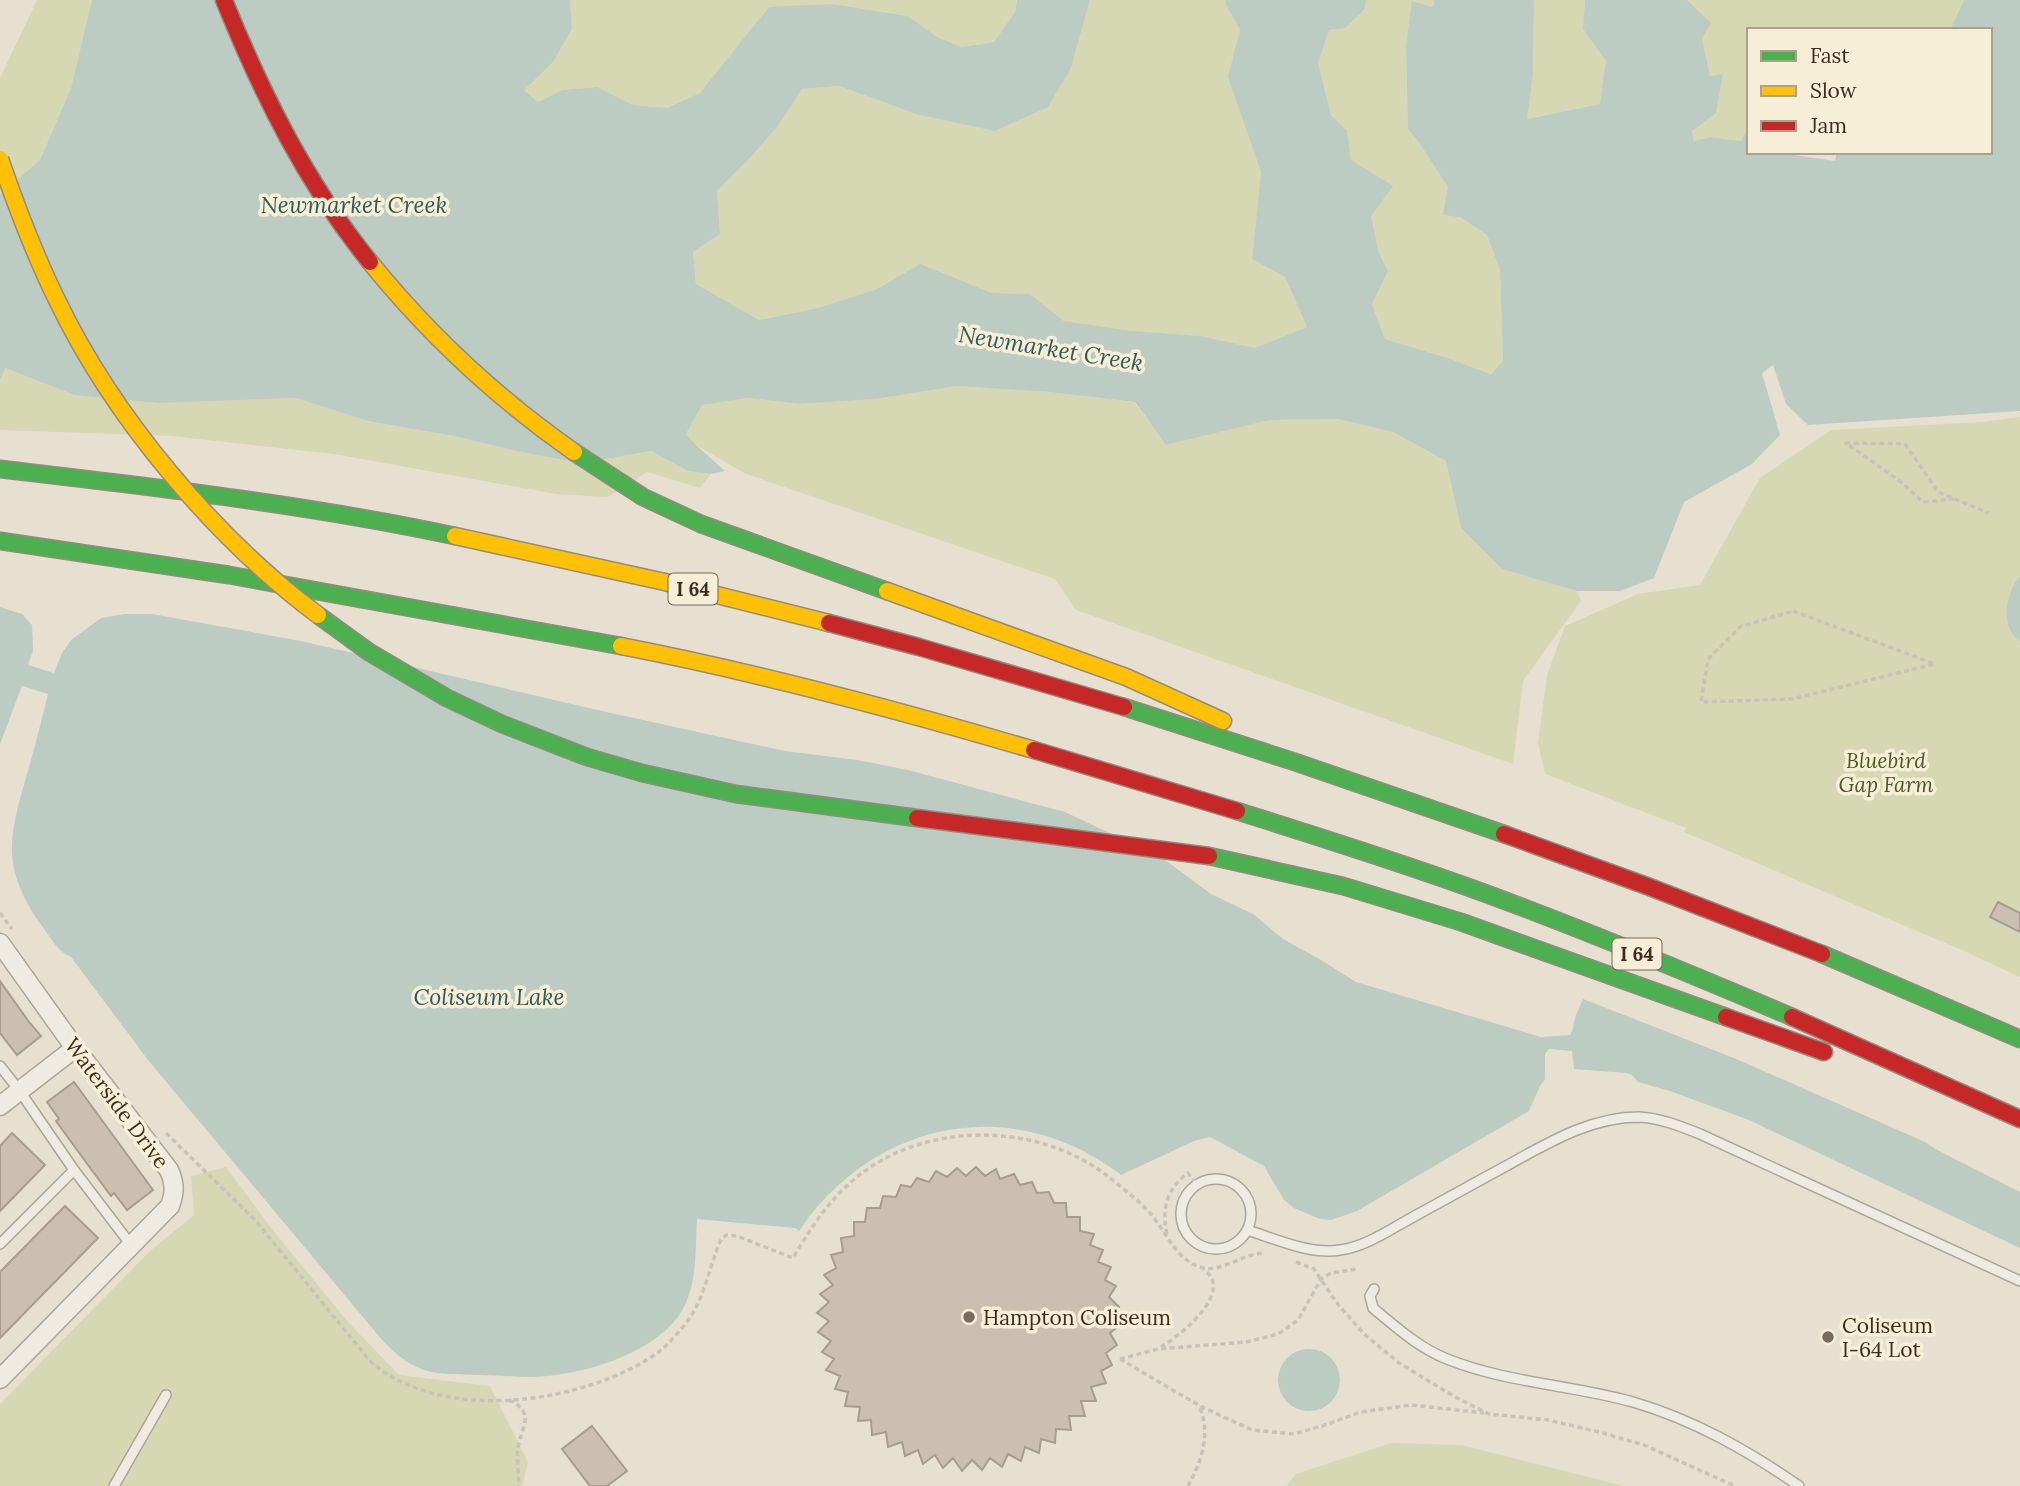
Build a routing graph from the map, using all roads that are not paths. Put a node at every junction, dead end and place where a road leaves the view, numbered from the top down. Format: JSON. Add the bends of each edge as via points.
{"nodes":[{"id":1,"x":224,"y":0,"type":"edge"},
{"id":2,"x":0,"y":159,"type":"edge"},
{"id":3,"x":0,"y":469,"type":"edge"},
{"id":4,"x":0,"y":541,"type":"edge"},
{"id":5,"x":1367,"y":786,"type":"junction"},
{"id":6,"x":8,"y":939,"type":"edge"},
{"id":7,"x":2020,"y":1039,"type":"edge"},
{"id":8,"x":75,"y":1048,"type":"junction"},
{"id":9,"x":1836,"y":1056,"type":"dead end"},
{"id":10,"x":1863,"y":1065,"type":"dead end"},
{"id":11,"x":0,"y":1066,"type":"edge"},
{"id":12,"x":19,"y":1090,"type":"junction"},
{"id":13,"x":0,"y":1106,"type":"edge"},
{"id":14,"x":2020,"y":1120,"type":"edge"},
{"id":15,"x":74,"y":1170,"type":"junction"},
{"id":16,"x":1247,"y":1230,"type":"junction"},
{"id":17,"x":0,"y":1244,"type":"edge"},
{"id":18,"x":131,"y":1245,"type":"junction"},
{"id":19,"x":2020,"y":1281,"type":"edge"},
{"id":20,"x":1374,"y":1289,"type":"dead end"},
{"id":21,"x":0,"y":1379,"type":"edge"},
{"id":22,"x":166,"y":1395,"type":"dead end"},
{"id":23,"x":114,"y":1486,"type":"edge"},
{"id":24,"x":1799,"y":1486,"type":"edge"}],
"edges":[{"from":1,"to":5,"type":"highway","via":[[277,124],[330,211],[378,275],[465,367],[576,454],[643,497],[701,524],[1126,677]]},
{"from":2,"to":9,"type":"highway","bridge":true,"via":[[38,260],[87,356],[173,476],[234,543],[291,594],[369,652],[468,709],[588,758],[736,794],[1209,856],[1343,886],[1461,922]]},
{"from":3,"to":5,"type":"highway","number":"I 64","via":[[308,509],[612,570],[953,657]]},
{"from":4,"to":14,"type":"highway","number":"I 64","via":[[172,565],[628,648],[736,670],[1005,741],[1462,885],[1811,1025]]},
{"from":5,"to":7,"type":"highway","number":"I 64","via":[[1702,906]]},
{"from":6,"to":8,"type":"street","name":"Waterside Drive"},
{"from":8,"to":12,"type":"street"},
{"from":8,"to":18,"type":"street","name":"Waterside Drive","via":[[163,1161],[174,1182],[170,1206]]},
{"from":10,"to":14,"type":"highway"},
{"from":11,"to":12,"type":"lane"},
{"from":12,"to":13,"type":"street"},
{"from":12,"to":15,"type":"lane"},
{"from":15,"to":17,"type":"lane"},
{"from":15,"to":18,"type":"lane"},
{"from":16,"to":16,"type":"lane","via":[[1251,1208],[1240,1188],[1208,1180],[1189,1192],[1182,1222],[1202,1246],[1233,1245]]},
{"from":16,"to":19,"type":"lane","via":[[1317,1251],[1341,1250],[1399,1225],[1579,1128],[1641,1117],[1700,1134]]},
{"from":18,"to":21,"type":"street","name":"Waterside Drive"},
{"from":20,"to":24,"type":"lane","via":[[1370,1296],[1373,1308],[1420,1345],[1445,1358],[1506,1378],[1636,1403],[1694,1424]]},
{"from":22,"to":23,"type":"lane"}]}
